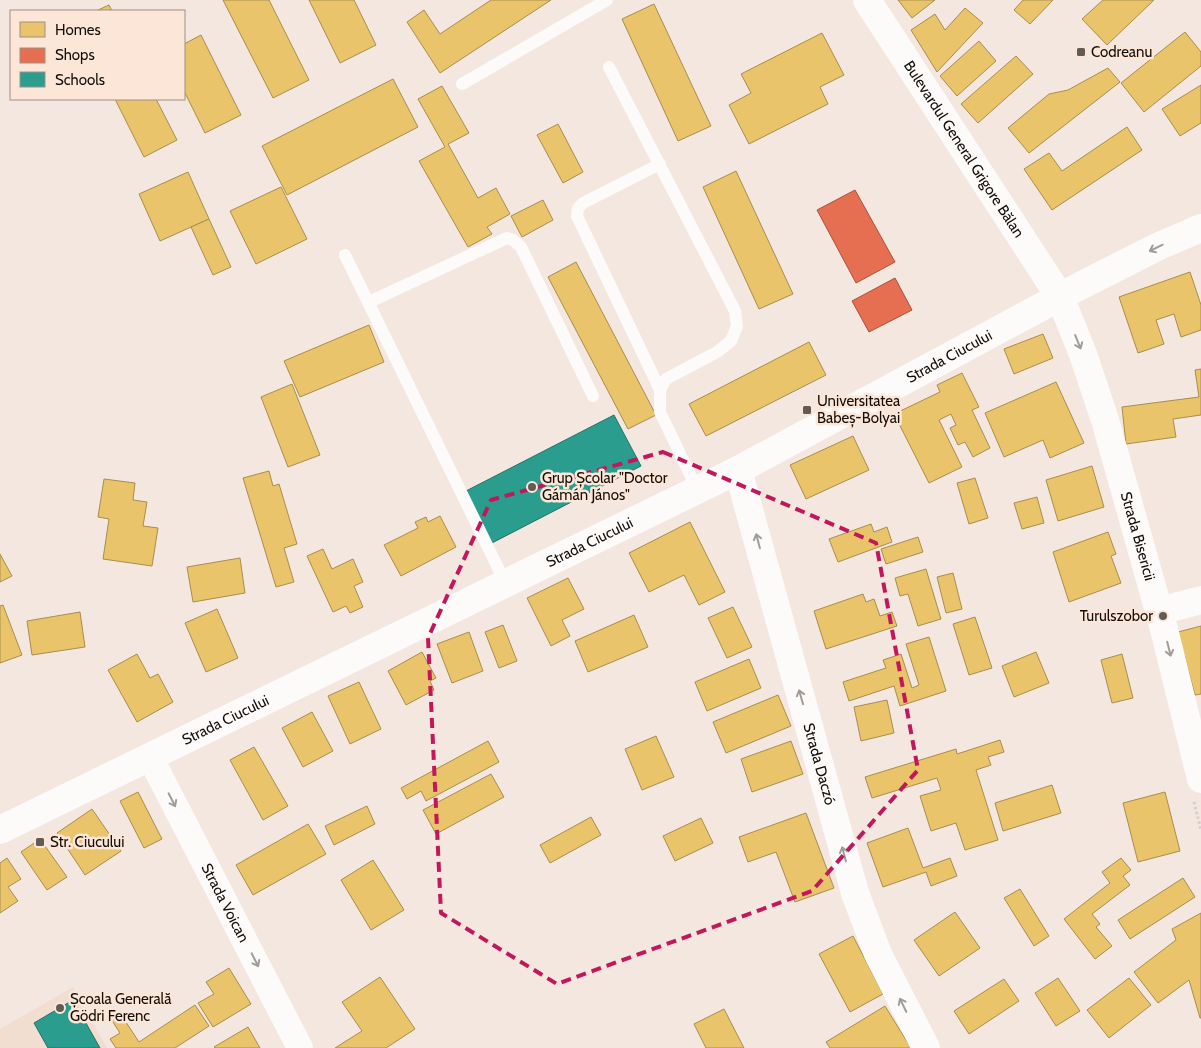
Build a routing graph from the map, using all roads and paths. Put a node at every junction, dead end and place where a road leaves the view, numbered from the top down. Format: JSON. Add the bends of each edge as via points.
{"nodes":[{"id":1,"x":607,"y":0,"type":"edge"},
{"id":2,"x":867,"y":0,"type":"edge"},
{"id":3,"x":609,"y":67,"type":"dead end"},
{"id":4,"x":462,"y":84,"type":"dead end"},
{"id":5,"x":660,"y":164,"type":"junction"},
{"id":6,"x":1201,"y":228,"type":"edge"},
{"id":7,"x":345,"y":255,"type":"dead end"},
{"id":8,"x":1060,"y":297,"type":"junction"},
{"id":9,"x":369,"y":302,"type":"junction"},
{"id":10,"x":660,"y":390,"type":"junction"},
{"id":11,"x":592,"y":396,"type":"dead end"},
{"id":12,"x":738,"y":470,"type":"junction"},
{"id":13,"x":697,"y":489,"type":"junction"},
{"id":14,"x":506,"y":584,"type":"junction"},
{"id":15,"x":1201,"y":600,"type":"edge"},
{"id":16,"x":1159,"y":611,"type":"junction"},
{"id":17,"x":150,"y":757,"type":"junction"},
{"id":18,"x":1201,"y":779,"type":"edge"},
{"id":19,"x":0,"y":830,"type":"edge"},
{"id":20,"x":300,"y":1048,"type":"edge"},
{"id":21,"x":926,"y":1048,"type":"edge"}],
"edges":[{"from":1,"to":4,"type":"lane"},
{"from":2,"to":8,"type":"main road","name":"Bulevardul General Grigore Bălan"},
{"from":3,"to":5,"type":"lane"},
{"from":5,"to":10,"type":"lane","via":[[735,311],[737,326],[731,341],[718,352],[666,379]]},
{"from":5,"to":10,"type":"lane","via":[[583,203],[577,216]]},
{"from":6,"to":8,"type":"main road","name":"Strada Ciucului","one_way":true},
{"from":7,"to":9,"type":"lane"},
{"from":8,"to":12,"type":"main road","name":"Strada Ciucului"},
{"from":8,"to":16,"type":"main road","name":"Strada Bisericii","one_way":true,"via":[[1105,420]]},
{"from":9,"to":11,"type":"lane","via":[[507,238],[513,240],[521,247]]},
{"from":9,"to":14,"type":"lane"},
{"from":10,"to":13,"type":"lane","via":[[660,412]]},
{"from":12,"to":13,"type":"main road","name":"Strada Ciucului"},
{"from":21,"to":12,"type":"main road","name":"Strada Daczó","one_way":true,"via":[[878,954],[855,893]]},
{"from":13,"to":14,"type":"main road","name":"Strada Ciucului"},
{"from":14,"to":17,"type":"main road","name":"Strada Ciucului"},
{"from":15,"to":16,"type":"main road"},
{"from":16,"to":18,"type":"main road","name":"Strada Bisericii","one_way":true},
{"from":17,"to":19,"type":"main road","name":"Strada Ciucului"},
{"from":17,"to":20,"type":"street","name":"Strada Voican","one_way":true}]}
